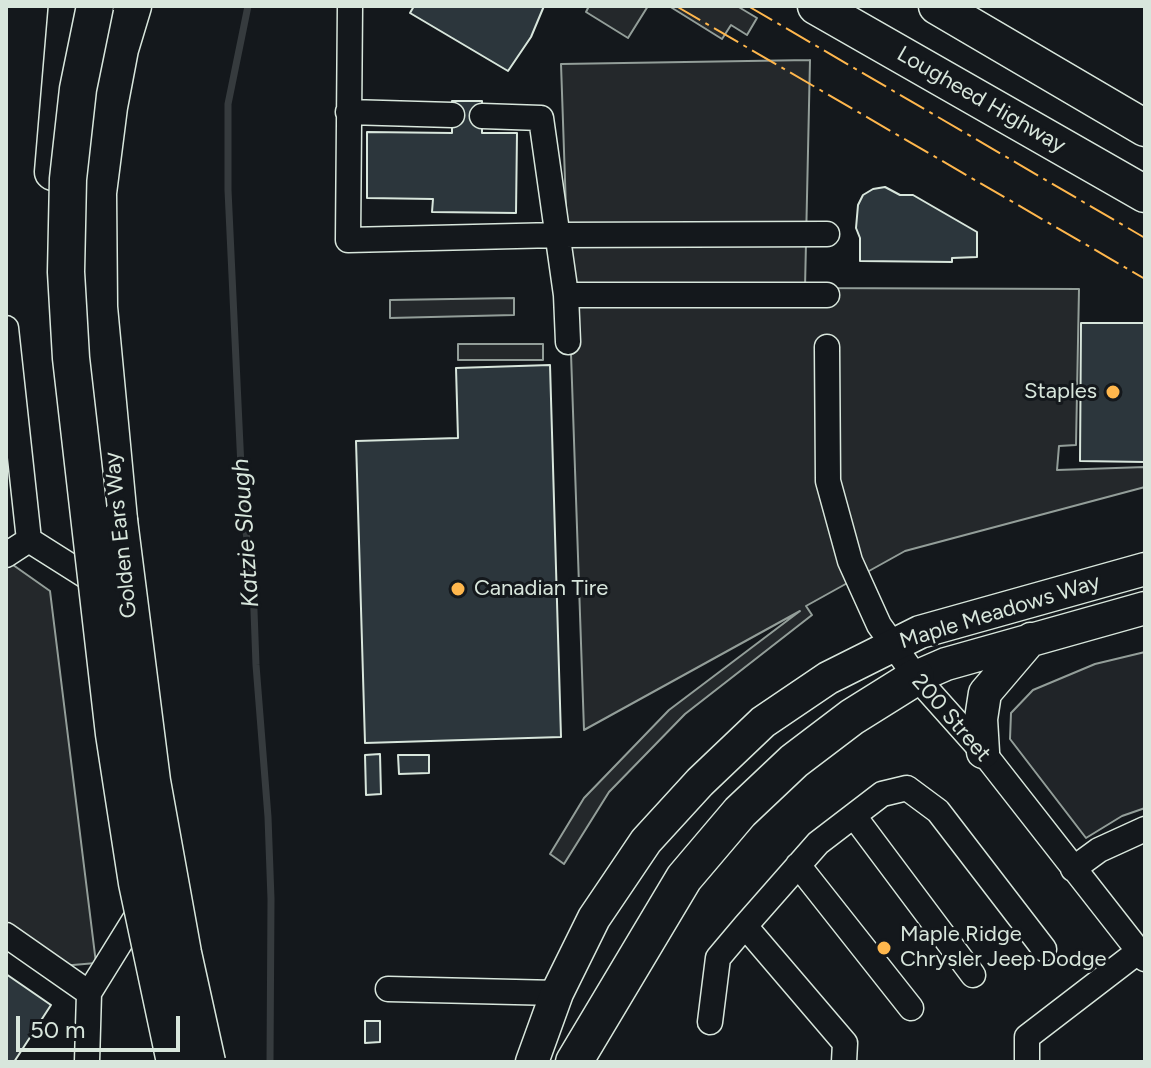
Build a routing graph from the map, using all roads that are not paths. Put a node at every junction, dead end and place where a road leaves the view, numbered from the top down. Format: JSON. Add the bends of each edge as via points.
{"nodes":[{"id":1,"x":67,"y":6,"type":"edge"},
{"id":2,"x":95,"y":6,"type":"edge"},
{"id":3,"x":133,"y":6,"type":"edge"},
{"id":4,"x":350,"y":6,"type":"edge"},
{"id":5,"x":816,"y":6,"type":"edge"},
{"id":6,"x":937,"y":6,"type":"edge"},
{"id":7,"x":348,"y":112,"type":"junction"},
{"id":8,"x":452,"y":115,"type":"dead end"},
{"id":9,"x":482,"y":116,"type":"dead end"},
{"id":10,"x":1145,"y":128,"type":"edge"},
{"id":11,"x":1145,"y":194,"type":"edge"},
{"id":12,"x":827,"y":234,"type":"dead end"},
{"id":13,"x":558,"y":235,"type":"junction"},
{"id":14,"x":566,"y":295,"type":"junction"},
{"id":15,"x":827,"y":295,"type":"dead end"},
{"id":16,"x":6,"y":328,"type":"edge"},
{"id":17,"x":568,"y":342,"type":"dead end"},
{"id":18,"x":827,"y":347,"type":"dead end"},
{"id":19,"x":71,"y":358,"type":"junction"},
{"id":20,"x":29,"y":540,"type":"junction"},
{"id":21,"x":6,"y":555,"type":"edge"},
{"id":22,"x":1145,"y":569,"type":"edge"},
{"id":23,"x":1145,"y":608,"type":"edge"},
{"id":24,"x":1031,"y":639,"type":"junction"},
{"id":25,"x":891,"y":645,"type":"junction"},
{"id":26,"x":916,"y":677,"type":"junction"},
{"id":27,"x":983,"y":752,"type":"junction"},
{"id":28,"x":854,"y":816,"type":"junction"},
{"id":29,"x":1145,"y":829,"type":"edge"},
{"id":30,"x":798,"y":865,"type":"junction"},
{"id":31,"x":1073,"y":869,"type":"junction"},
{"id":32,"x":745,"y":926,"type":"junction"},
{"id":33,"x":6,"y":935,"type":"edge"},
{"id":34,"x":1044,"y":949,"type":"dead end"},
{"id":35,"x":1142,"y":955,"type":"edge"},
{"id":36,"x":973,"y":975,"type":"dead end"},
{"id":37,"x":388,"y":989,"type":"dead end"},
{"id":38,"x":89,"y":993,"type":"junction"},
{"id":39,"x":557,"y":993,"type":"junction"},
{"id":40,"x":911,"y":1008,"type":"dead end"},
{"id":41,"x":710,"y":1022,"type":"dead end"},
{"id":42,"x":582,"y":1047,"type":"edge"},
{"id":43,"x":87,"y":1062,"type":"edge"},
{"id":44,"x":175,"y":1062,"type":"edge"},
{"id":45,"x":207,"y":1062,"type":"edge"},
{"id":46,"x":532,"y":1062,"type":"edge"},
{"id":47,"x":844,"y":1062,"type":"edge"},
{"id":48,"x":1027,"y":1062,"type":"edge"}],
"edges":[{"from":1,"to":19,"type":"highway","bridge":true,"via":[[53,170],[55,233]]},
{"from":2,"to":19,"type":"highway","name":"Golden Ears Way","bridge":true,"via":[[68,179]]},
{"from":3,"to":45,"type":"highway","name":"Golden Ears Way","bridge":true,"via":[[109,107],[98,193],[103,368],[152,781]]},
{"from":4,"to":7,"type":"street"},
{"from":5,"to":11,"type":"highway","name":"Lougheed Highway"},
{"from":6,"to":10,"type":"highway"},
{"from":7,"to":8,"type":"street"},
{"from":7,"to":13,"type":"street","via":[[348,240]]},
{"from":9,"to":13,"type":"street","via":[[541,118]]},
{"from":12,"to":13,"type":"street"},
{"from":13,"to":14,"type":"street"},
{"from":14,"to":15,"type":"street"},
{"from":14,"to":17,"type":"street"},
{"from":16,"to":20,"type":"street"},
{"from":18,"to":25,"type":"street","name":"200 Street","via":[[828,481],[850,561]]},
{"from":19,"to":44,"type":"highway","name":"Golden Ears Way","bridge":true,"via":[[116,749]]},
{"from":20,"to":21,"type":"street"},
{"from":20,"to":38,"type":"street","via":[[141,611],[169,864]]},
{"from":22,"to":25,"type":"main road","name":"Maple Meadows Way","via":[[936,627]]},
{"from":23,"to":24,"type":"main road","name":"Maple Meadows Way"},
{"from":24,"to":26,"type":"main road","name":"Maple Meadows Way"},
{"from":24,"to":27,"type":"main road","via":[[985,693]]},
{"from":25,"to":26,"type":"street","name":"200 Street"},
{"from":25,"to":39,"type":"main road","name":"Maple Meadows Way","via":[[828,678],[763,722],[700,782],[646,841],[594,918]]},
{"from":26,"to":27,"type":"street","name":"200 Street"},
{"from":26,"to":42,"type":"highway","via":[[794,761],[740,812],[684,878]]},
{"from":27,"to":31,"type":"street","name":"200 Street"},
{"from":28,"to":30,"type":"street"},
{"from":28,"to":34,"type":"street","via":[[882,794],[907,788],[938,811]]},
{"from":28,"to":36,"type":"street"},
{"from":29,"to":31,"type":"street"},
{"from":30,"to":32,"type":"street"},
{"from":30,"to":40,"type":"street"},
{"from":31,"to":35,"type":"street","name":"200 Street"},
{"from":32,"to":41,"type":"street","via":[[718,958]]},
{"from":32,"to":47,"type":"street","via":[[845,1043]]},
{"from":33,"to":38,"type":"street"},
{"from":35,"to":48,"type":"street","via":[[1027,1037]]},
{"from":37,"to":39,"type":"street"},
{"from":38,"to":43,"type":"street"},
{"from":39,"to":46,"type":"main road","name":"Maple Meadows Way"}]}
